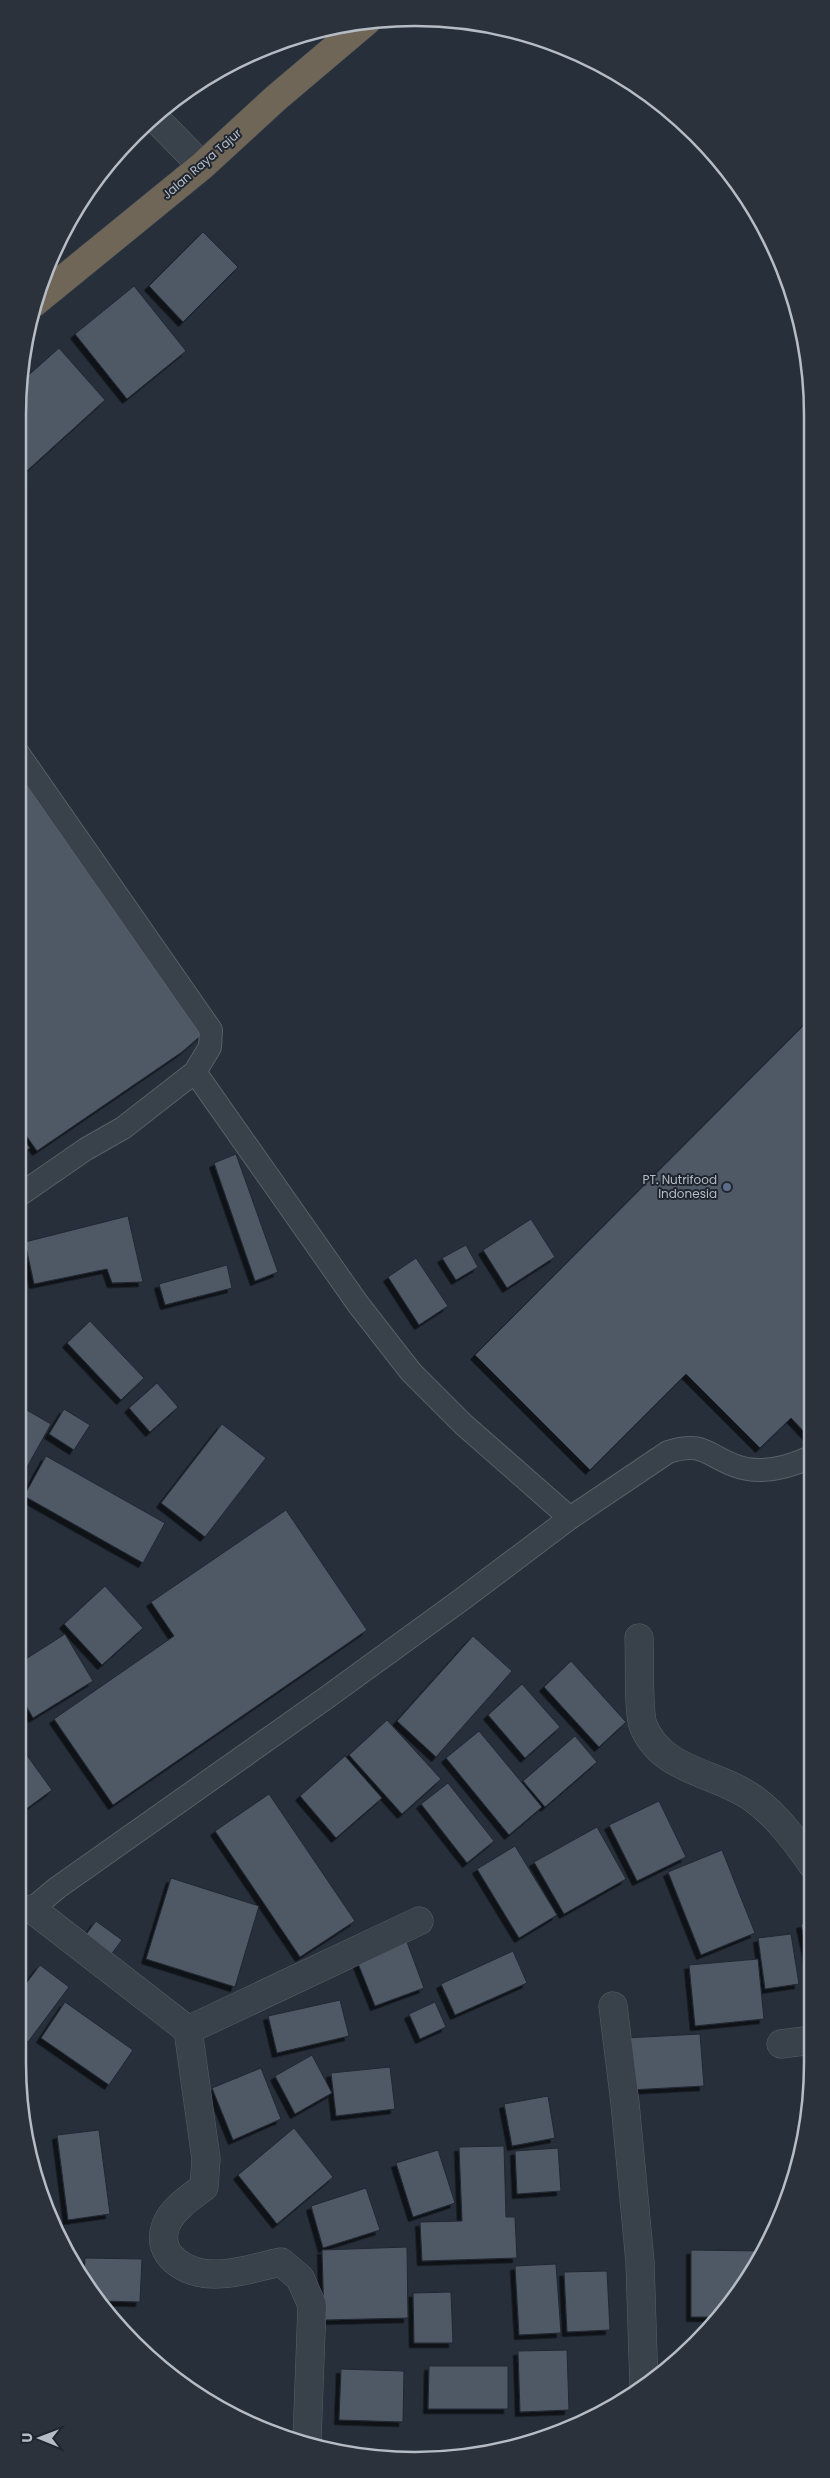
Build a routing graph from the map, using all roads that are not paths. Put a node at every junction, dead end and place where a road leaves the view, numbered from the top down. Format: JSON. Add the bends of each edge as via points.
{"nodes":[{"id":1,"x":355,"y":32,"type":"edge"},
{"id":2,"x":160,"y":122,"type":"edge"},
{"id":3,"x":202,"y":166,"type":"junction"},
{"id":4,"x":46,"y":293,"type":"edge"},
{"id":5,"x":26,"y":764,"type":"edge"},
{"id":6,"x":195,"y":1072,"type":"junction"},
{"id":7,"x":26,"y":1190,"type":"edge"},
{"id":8,"x":804,"y":1460,"type":"edge"},
{"id":9,"x":570,"y":1518,"type":"junction"},
{"id":10,"x":639,"y":1638,"type":"dead end"},
{"id":11,"x":804,"y":1853,"type":"edge"},
{"id":12,"x":26,"y":1910,"type":"edge"},
{"id":13,"x":26,"y":1912,"type":"edge"},
{"id":14,"x":419,"y":1921,"type":"dead end"},
{"id":15,"x":613,"y":2006,"type":"dead end"},
{"id":16,"x":188,"y":2030,"type":"junction"},
{"id":17,"x":804,"y":2041,"type":"edge"},
{"id":18,"x":781,"y":2044,"type":"dead end"},
{"id":19,"x":644,"y":2377,"type":"edge"},
{"id":20,"x":307,"y":2437,"type":"edge"}],
"edges":[{"from":1,"to":3,"type":"highway","name":"Jalan Raya Tajur"},
{"from":2,"to":3,"type":"street"},
{"from":3,"to":4,"type":"highway","name":"Jalan Raya Tajur"},
{"from":5,"to":6,"type":"lane","via":[[208,1024],[210,1047]]},
{"from":6,"to":7,"type":"lane","via":[[123,1128]]},
{"from":6,"to":9,"type":"lane","via":[[358,1304],[411,1372],[462,1424]]},
{"from":8,"to":9,"type":"lane","via":[[772,1470],[758,1469],[737,1466],[701,1448],[682,1448],[653,1461]]},
{"from":9,"to":12,"type":"lane","via":[[462,1600]]},
{"from":10,"to":11,"type":"street","via":[[643,1723],[654,1747],[668,1758],[754,1799],[788,1831]]},
{"from":13,"to":16,"type":"street"},
{"from":14,"to":16,"type":"street"},
{"from":15,"to":19,"type":"street","via":[[640,2262]]},
{"from":16,"to":20,"type":"street","via":[[206,2159],[204,2187],[183,2203],[166,2225],[164,2244],[175,2262],[191,2272],[214,2275],[281,2262],[300,2278],[312,2305]]},
{"from":17,"to":18,"type":"street"}]}
